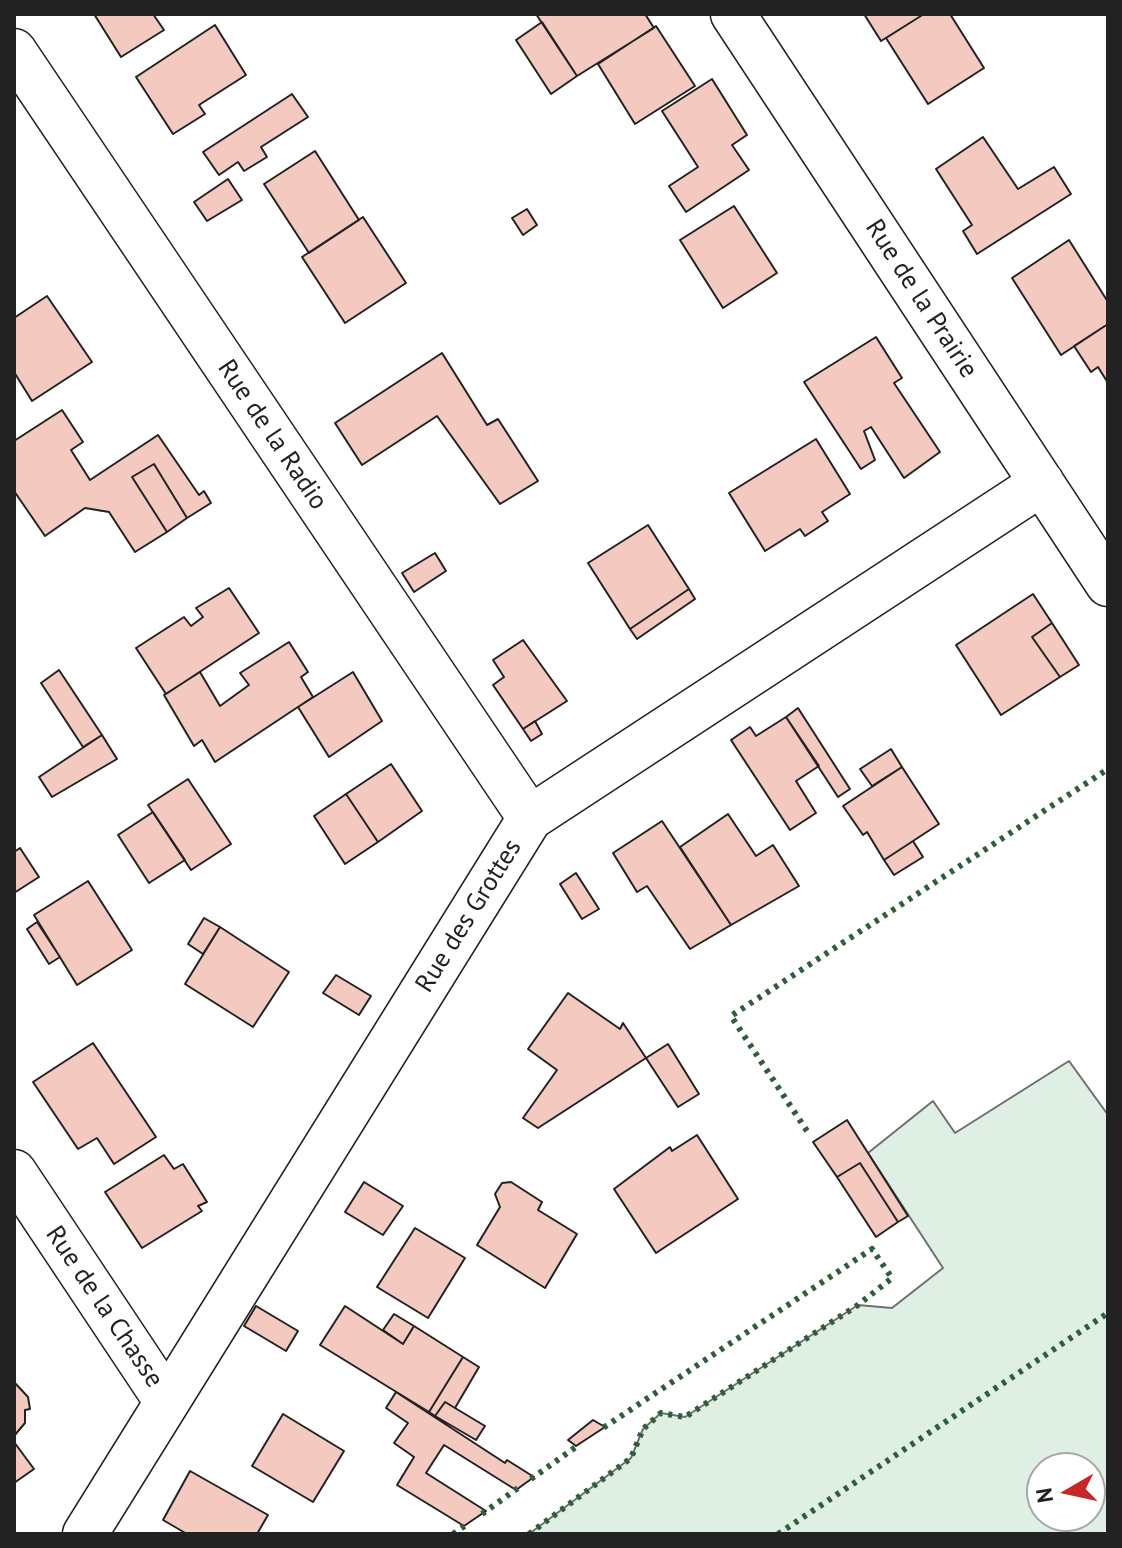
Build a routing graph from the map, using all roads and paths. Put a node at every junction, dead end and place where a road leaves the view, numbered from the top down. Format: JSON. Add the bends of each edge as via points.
{"nodes":[{"id":1,"x":733,"y":14,"type":"edge"},
{"id":2,"x":14,"y":51,"type":"edge"},
{"id":3,"x":1042,"y":483,"type":"junction"},
{"id":4,"x":1108,"y":584,"type":"edge"},
{"id":5,"x":530,"y":818,"type":"junction"},
{"id":6,"x":14,"y":1172,"type":"edge"},
{"id":7,"x":167,"y":1402,"type":"junction"},
{"id":8,"x":85,"y":1534,"type":"edge"}],
"edges":[{"from":1,"to":3,"type":"street","name":"Rue de la Prairie"},
{"from":2,"to":5,"type":"street","name":"Rue de la Radio"},
{"from":3,"to":4,"type":"street","name":"Rue de la Prairie"},
{"from":3,"to":5,"type":"street","name":"Rue des Grottes"},
{"from":5,"to":7,"type":"street","name":"Rue des Grottes"},
{"from":6,"to":7,"type":"street","name":"Rue de la Chasse"},
{"from":7,"to":8,"type":"street","name":"Rue des Grottes"}]}
